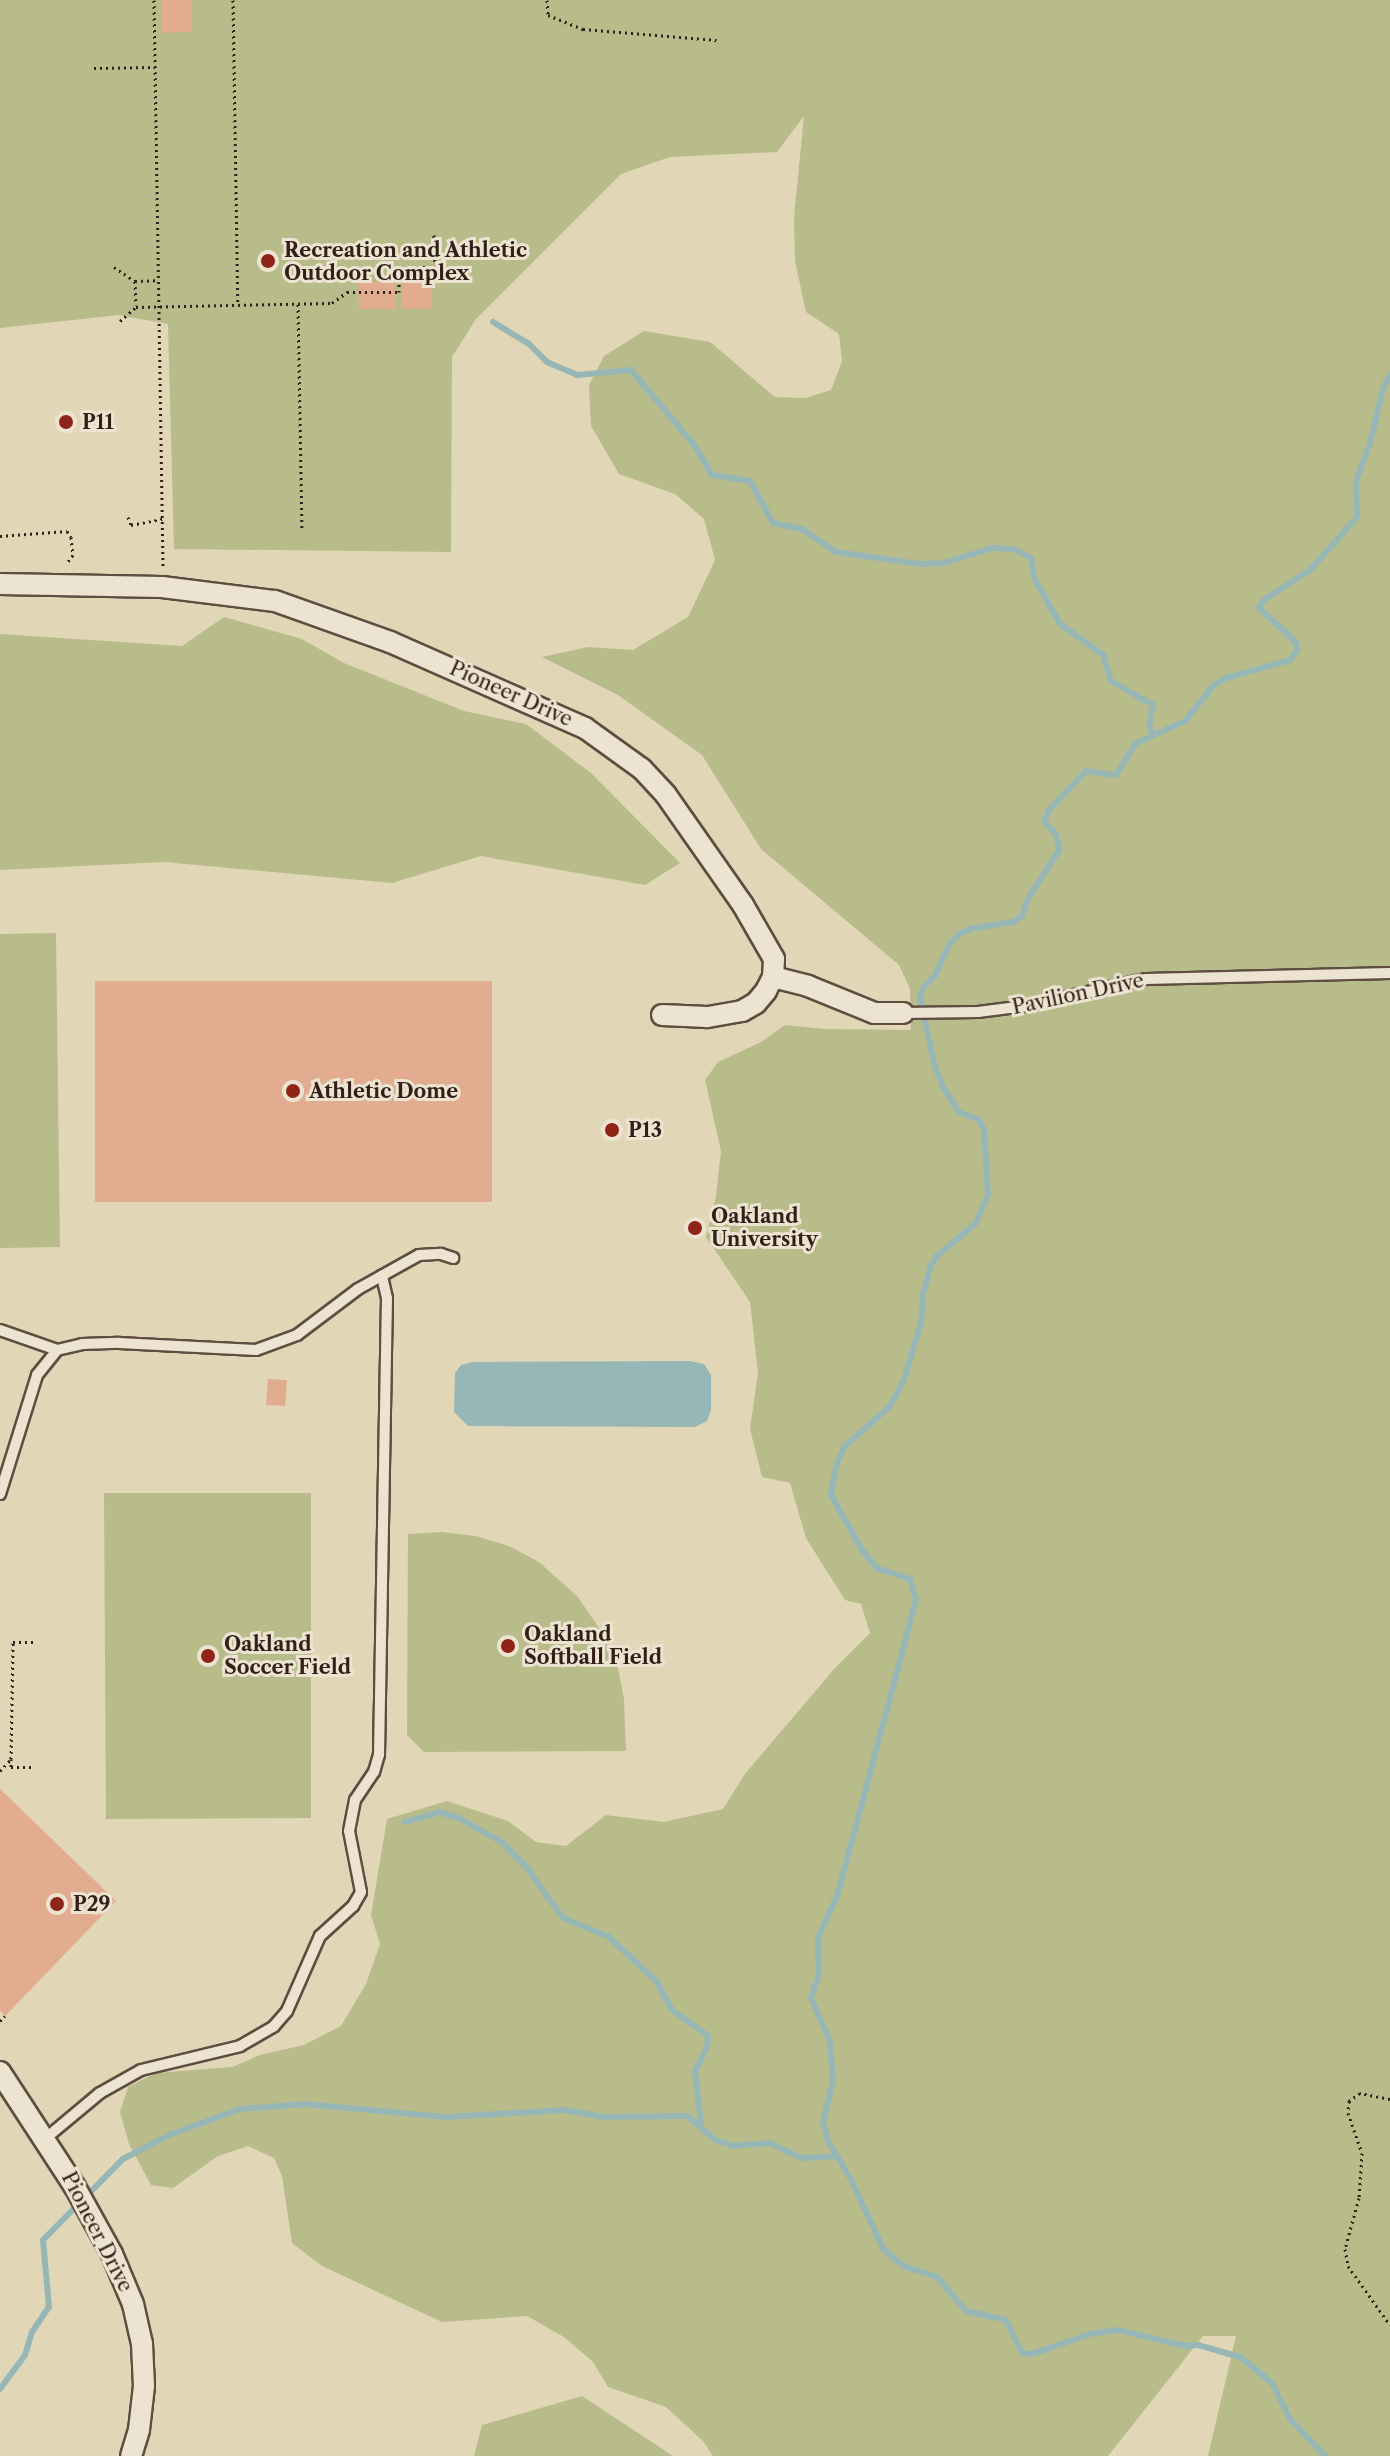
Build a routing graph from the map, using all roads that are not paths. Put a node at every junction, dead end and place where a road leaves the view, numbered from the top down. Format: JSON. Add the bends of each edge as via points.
{"nodes":[{"id":1,"x":0,"y":584,"type":"edge"},
{"id":2,"x":1390,"y":973,"type":"edge"},
{"id":3,"x":773,"y":977,"type":"junction"},
{"id":4,"x":903,"y":1013,"type":"joint"},
{"id":5,"x":662,"y":1015,"type":"dead end"},
{"id":6,"x":453,"y":1258,"type":"dead end"},
{"id":7,"x":382,"y":1276,"type":"junction"},
{"id":8,"x":0,"y":1330,"type":"edge"},
{"id":9,"x":57,"y":1350,"type":"junction"},
{"id":10,"x":0,"y":1494,"type":"edge"},
{"id":11,"x":0,"y":2072,"type":"edge"},
{"id":12,"x":46,"y":2138,"type":"junction"},
{"id":13,"x":131,"y":2456,"type":"edge"}],
"edges":[{"from":1,"to":3,"type":"street","name":"Pioneer Drive","via":[[162,587],[275,601],[376,636],[575,723],[642,769],[690,825],[766,940],[774,959]]},
{"from":2,"to":4,"type":"lane","name":"Pavilion Drive","via":[[1146,979],[1025,1006]]},
{"from":3,"to":4,"type":"street","name":"Pavilion Drive","via":[[874,1013]]},
{"from":3,"to":5,"type":"street","via":[[756,1003],[742,1011],[707,1017]]},
{"from":6,"to":7,"type":"lane","via":[[419,1255]]},
{"from":7,"to":9,"type":"lane","via":[[297,1335],[256,1350],[119,1343]]},
{"from":7,"to":12,"type":"lane","via":[[387,1298],[379,1755],[355,1800],[349,1831],[361,1892],[313,1948],[287,2011],[274,2026],[240,2046],[141,2070],[100,2093]]},
{"from":8,"to":9,"type":"lane"},
{"from":9,"to":10,"type":"lane","via":[[37,1375]]},
{"from":11,"to":12,"type":"street","name":"Pioneer Drive"},
{"from":12,"to":13,"type":"street","name":"Pioneer Drive","via":[[112,2254],[136,2314],[144,2386]]}]}
